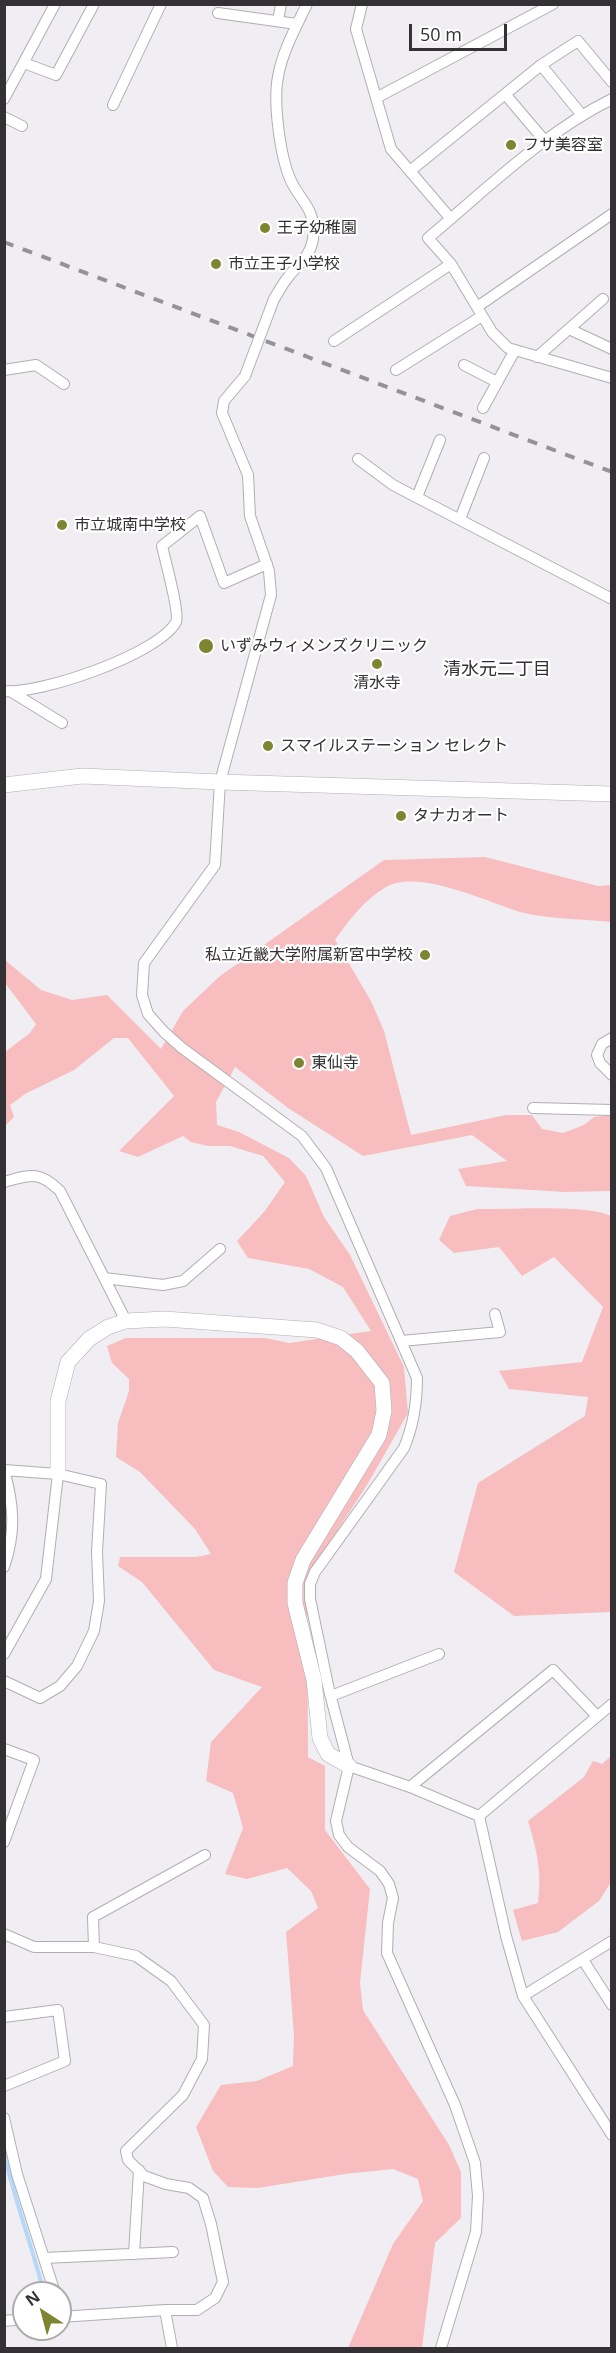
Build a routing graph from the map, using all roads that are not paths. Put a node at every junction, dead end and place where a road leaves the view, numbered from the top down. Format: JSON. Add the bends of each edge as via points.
{"nodes":[{"id":1,"x":55,"y":4,"type":"edge"},
{"id":2,"x":94,"y":4,"type":"edge"},
{"id":3,"x":162,"y":4,"type":"edge"},
{"id":4,"x":280,"y":4,"type":"edge"},
{"id":5,"x":307,"y":4,"type":"edge"},
{"id":6,"x":362,"y":4,"type":"edge"},
{"id":7,"x":554,"y":4,"type":"edge"},
{"id":8,"x":234,"y":10,"type":"edge"},
{"id":9,"x":218,"y":13,"type":"dead end"},
{"id":10,"x":278,"y":21,"type":"junction"},
{"id":11,"x":297,"y":24,"type":"junction"},
{"id":12,"x":24,"y":63,"type":"junction"},
{"id":13,"x":540,"y":65,"type":"junction"},
{"id":14,"x":8,"y":81,"type":"edge"},
{"id":15,"x":612,"y":82,"type":"edge"},
{"id":16,"x":505,"y":94,"type":"junction"},
{"id":17,"x":376,"y":98,"type":"junction"},
{"id":18,"x":4,"y":99,"type":"edge"},
{"id":19,"x":612,"y":99,"type":"edge"},
{"id":20,"x":113,"y":105,"type":"dead end"},
{"id":21,"x":581,"y":114,"type":"junction"},
{"id":22,"x":4,"y":117,"type":"edge"},
{"id":23,"x":22,"y":126,"type":"dead end"},
{"id":24,"x":544,"y":140,"type":"junction"},
{"id":25,"x":410,"y":171,"type":"junction"},
{"id":26,"x":612,"y":214,"type":"edge"},
{"id":27,"x":451,"y":219,"type":"junction"},
{"id":28,"x":451,"y":264,"type":"junction"},
{"id":29,"x":603,"y":300,"type":"dead end"},
{"id":30,"x":480,"y":311,"type":"junction"},
{"id":31,"x":569,"y":329,"type":"junction"},
{"id":32,"x":334,"y":341,"type":"dead end"},
{"id":33,"x":612,"y":349,"type":"edge"},
{"id":34,"x":515,"y":350,"type":"junction"},
{"id":35,"x":537,"y":357,"type":"junction"},
{"id":36,"x":464,"y":365,"type":"dead end"},
{"id":37,"x":4,"y":370,"type":"edge"},
{"id":38,"x":396,"y":370,"type":"dead end"},
{"id":39,"x":612,"y":378,"type":"edge"},
{"id":40,"x":497,"y":382,"type":"junction"},
{"id":41,"x":64,"y":384,"type":"dead end"},
{"id":42,"x":483,"y":408,"type":"dead end"},
{"id":43,"x":440,"y":440,"type":"dead end"},
{"id":44,"x":484,"y":458,"type":"dead end"},
{"id":45,"x":358,"y":459,"type":"dead end"},
{"id":46,"x":417,"y":497,"type":"junction"},
{"id":47,"x":460,"y":519,"type":"junction"},
{"id":48,"x":267,"y":564,"type":"junction"},
{"id":49,"x":612,"y":599,"type":"edge"},
{"id":50,"x":7,"y":691,"type":"edge"},
{"id":51,"x":62,"y":723,"type":"dead end"},
{"id":52,"x":220,"y":782,"type":"junction"},
{"id":53,"x":4,"y":785,"type":"edge"},
{"id":54,"x":612,"y":794,"type":"edge"},
{"id":55,"x":612,"y":1038,"type":"edge"},
{"id":56,"x":612,"y":1075,"type":"edge"},
{"id":57,"x":533,"y":1108,"type":"dead end"},
{"id":58,"x":612,"y":1110,"type":"edge"},
{"id":59,"x":4,"y":1182,"type":"edge"},
{"id":60,"x":220,"y":1248,"type":"dead end"},
{"id":61,"x":104,"y":1278,"type":"junction"},
{"id":62,"x":495,"y":1314,"type":"dead end"},
{"id":63,"x":126,"y":1321,"type":"junction"},
{"id":64,"x":401,"y":1341,"type":"junction"},
{"id":65,"x":4,"y":1470,"type":"edge"},
{"id":66,"x":58,"y":1474,"type":"junction"},
{"id":67,"x":4,"y":1567,"type":"edge"},
{"id":68,"x":4,"y":1654,"type":"edge"},
{"id":69,"x":439,"y":1654,"type":"dead end"},
{"id":70,"x":4,"y":1681,"type":"edge"},
{"id":71,"x":330,"y":1696,"type":"junction"},
{"id":72,"x":612,"y":1704,"type":"edge"},
{"id":73,"x":597,"y":1716,"type":"junction"},
{"id":74,"x":4,"y":1749,"type":"edge"},
{"id":75,"x":349,"y":1766,"type":"junction"},
{"id":76,"x":410,"y":1787,"type":"junction"},
{"id":77,"x":479,"y":1816,"type":"junction"},
{"id":78,"x":4,"y":1842,"type":"edge"},
{"id":79,"x":205,"y":1855,"type":"dead end"},
{"id":80,"x":4,"y":1934,"type":"edge"},
{"id":81,"x":612,"y":1941,"type":"edge"},
{"id":82,"x":94,"y":1947,"type":"junction"},
{"id":83,"x":583,"y":1960,"type":"junction"},
{"id":84,"x":523,"y":1996,"type":"junction"},
{"id":85,"x":612,"y":2005,"type":"edge"},
{"id":86,"x":4,"y":2017,"type":"edge"},
{"id":87,"x":4,"y":2086,"type":"edge"},
{"id":88,"x":4,"y":2118,"type":"edge"},
{"id":89,"x":612,"y":2135,"type":"edge"},
{"id":90,"x":139,"y":2170,"type":"junction"},
{"id":91,"x":173,"y":2252,"type":"dead end"},
{"id":92,"x":134,"y":2254,"type":"junction"},
{"id":93,"x":44,"y":2258,"type":"junction"},
{"id":94,"x":51,"y":2281,"type":"edge"},
{"id":95,"x":165,"y":2310,"type":"junction"},
{"id":96,"x":72,"y":2314,"type":"edge"},
{"id":97,"x":172,"y":2349,"type":"edge"},
{"id":98,"x":441,"y":2349,"type":"edge"}],
"edges":[{"from":1,"to":12,"type":"street"},
{"from":2,"to":12,"type":"street","via":[[56,75]]},
{"from":3,"to":20,"type":"street"},
{"from":4,"to":10,"type":"street"},
{"from":5,"to":11,"type":"street"},
{"from":6,"to":17,"type":"street","via":[[357,29]]},
{"from":7,"to":17,"type":"street"},
{"from":8,"to":9,"type":"street"},
{"from":8,"to":10,"type":"street"},
{"from":10,"to":11,"type":"street"},
{"from":11,"to":48,"type":"street","bridge":true,"via":[[277,78],[279,137],[291,181],[310,208],[314,237],[308,257],[274,299],[245,376],[224,401],[222,414],[248,475],[250,516]]},
{"from":12,"to":14,"type":"street"},
{"from":13,"to":15,"type":"street","via":[[578,41]]},
{"from":13,"to":16,"type":"street"},
{"from":13,"to":21,"type":"street"},
{"from":14,"to":18,"type":"street"},
{"from":16,"to":24,"type":"street"},
{"from":16,"to":25,"type":"street"},
{"from":17,"to":25,"type":"street","via":[[391,149]]},
{"from":19,"to":21,"type":"street"},
{"from":21,"to":24,"type":"street"},
{"from":22,"to":23,"type":"street"},
{"from":24,"to":27,"type":"street"},
{"from":25,"to":27,"type":"street"},
{"from":26,"to":30,"type":"street"},
{"from":27,"to":28,"type":"street","via":[[428,238]]},
{"from":28,"to":30,"type":"street"},
{"from":28,"to":32,"type":"street"},
{"from":29,"to":31,"type":"street"},
{"from":30,"to":34,"type":"street","via":[[492,332]]},
{"from":30,"to":38,"type":"street"},
{"from":31,"to":33,"type":"street"},
{"from":31,"to":35,"type":"street"},
{"from":34,"to":35,"type":"street"},
{"from":34,"to":40,"type":"street"},
{"from":35,"to":39,"type":"street"},
{"from":36,"to":40,"type":"street"},
{"from":37,"to":41,"type":"street","via":[[36,365]]},
{"from":40,"to":42,"type":"street"},
{"from":43,"to":46,"type":"street"},
{"from":44,"to":47,"type":"street"},
{"from":45,"to":46,"type":"street"},
{"from":46,"to":47,"type":"street"},
{"from":47,"to":49,"type":"street"},
{"from":48,"to":50,"type":"street","via":[[224,583],[200,516],[162,546],[177,611],[176,622],[165,633],[136,654],[105,667],[57,684]]},
{"from":48,"to":52,"type":"street","via":[[271,595]]},
{"from":50,"to":51,"type":"street"},
{"from":52,"to":53,"type":"street","via":[[82,776]]},
{"from":52,"to":54,"type":"street"},
{"from":52,"to":64,"type":"street","via":[[215,865],[144,963],[142,995],[148,1014],[182,1048],[302,1136],[316,1152]]},
{"from":55,"to":56,"type":"street","via":[[602,1044],[597,1055]]},
{"from":57,"to":58,"type":"street"},
{"from":59,"to":61,"type":"street","via":[[23,1175],[38,1175],[50,1181],[60,1191]]},
{"from":60,"to":61,"type":"street","via":[[183,1281],[162,1285]]},
{"from":61,"to":63,"type":"street"},
{"from":62,"to":64,"type":"street","via":[[500,1332]]},
{"from":63,"to":66,"type":"street","via":[[89,1339],[68,1362],[58,1401]]},
{"from":63,"to":75,"type":"street","via":[[165,1319],[317,1330],[341,1338],[382,1383],[384,1411],[380,1435],[303,1560],[296,1583],[295,1603],[314,1680],[320,1738],[328,1754]]},
{"from":64,"to":71,"type":"street","via":[[417,1378],[413,1427],[404,1448],[310,1584]]},
{"from":65,"to":66,"type":"street"},
{"from":65,"to":67,"type":"street","via":[[14,1528]]},
{"from":66,"to":68,"type":"street","via":[[46,1579]]},
{"from":66,"to":70,"type":"street","via":[[101,1484],[99,1601],[94,1631],[77,1666],[60,1686],[40,1698]]},
{"from":69,"to":71,"type":"street"},
{"from":71,"to":75,"type":"street"},
{"from":72,"to":73,"type":"street"},
{"from":73,"to":76,"type":"street","via":[[553,1670]]},
{"from":73,"to":77,"type":"street"},
{"from":74,"to":78,"type":"street","via":[[34,1760]]},
{"from":75,"to":76,"type":"street"},
{"from":75,"to":98,"type":"street","via":[[336,1821],[339,1835],[389,1884],[393,1899],[387,1953],[455,2105],[475,2163],[476,2232]]},
{"from":76,"to":77,"type":"street"},
{"from":77,"to":84,"type":"street"},
{"from":79,"to":82,"type":"street","via":[[93,1917]]},
{"from":80,"to":82,"type":"street","via":[[34,1947]]},
{"from":81,"to":83,"type":"street"},
{"from":82,"to":90,"type":"street","via":[[136,1956],[171,1981],[204,2025],[202,2059],[183,2095],[126,2151],[128,2160]]},
{"from":83,"to":84,"type":"street"},
{"from":83,"to":85,"type":"street"},
{"from":84,"to":89,"type":"street"},
{"from":86,"to":87,"type":"street","via":[[58,2010],[65,2061]]},
{"from":88,"to":93,"type":"street"},
{"from":90,"to":92,"type":"street"},
{"from":90,"to":95,"type":"street","via":[[144,2176],[166,2184],[189,2188],[203,2198],[223,2282],[215,2298],[197,2310]]},
{"from":91,"to":92,"type":"street"},
{"from":92,"to":93,"type":"street"},
{"from":93,"to":94,"type":"street"},
{"from":95,"to":96,"type":"street"},
{"from":95,"to":97,"type":"street"}]}
